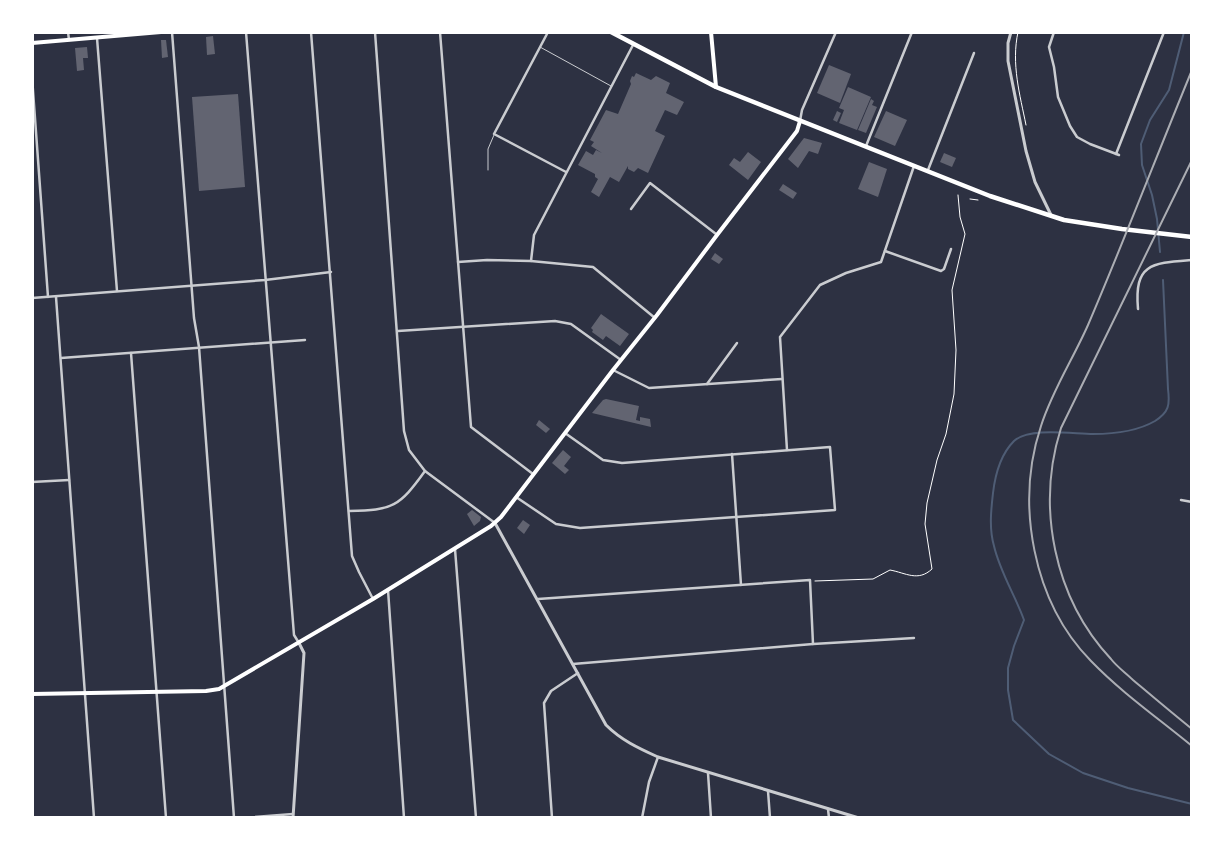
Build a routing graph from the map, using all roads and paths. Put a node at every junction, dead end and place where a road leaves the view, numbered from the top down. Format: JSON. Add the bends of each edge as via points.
{"nodes":[{"id":1,"x":68,"y":32,"type":"edge"},
{"id":2,"x":161,"y":32,"type":"edge"},
{"id":3,"x":172,"y":32,"type":"edge"},
{"id":4,"x":246,"y":32,"type":"edge"},
{"id":5,"x":312,"y":32,"type":"edge"},
{"id":6,"x":375,"y":32,"type":"edge"},
{"id":7,"x":440,"y":32,"type":"edge"},
{"id":8,"x":548,"y":32,"type":"edge"},
{"id":9,"x":611,"y":32,"type":"edge"},
{"id":10,"x":711,"y":32,"type":"edge"},
{"id":11,"x":836,"y":32,"type":"edge"},
{"id":12,"x":912,"y":32,"type":"edge"},
{"id":13,"x":1011,"y":32,"type":"edge"},
{"id":14,"x":1018,"y":32,"type":"edge"},
{"id":15,"x":1054,"y":32,"type":"edge"},
{"id":16,"x":1164,"y":32,"type":"edge"},
{"id":17,"x":132,"y":34,"type":"edge"},
{"id":18,"x":97,"y":38,"type":"junction"},
{"id":19,"x":69,"y":40,"type":"junction"},
{"id":20,"x":32,"y":43,"type":"edge"},
{"id":21,"x":633,"y":45,"type":"junction"},
{"id":22,"x":540,"y":47,"type":"junction"},
{"id":23,"x":974,"y":53,"type":"dead end"},
{"id":24,"x":32,"y":77,"type":"edge"},
{"id":25,"x":612,"y":86,"type":"junction"},
{"id":26,"x":716,"y":87,"type":"junction"},
{"id":27,"x":800,"y":121,"type":"junction"},
{"id":28,"x":1026,"y":126,"type":"dead end"},
{"id":29,"x":494,"y":134,"type":"junction"},
{"id":30,"x":865,"y":147,"type":"junction"},
{"id":31,"x":914,"y":166,"type":"junction"},
{"id":32,"x":488,"y":170,"type":"dead end"},
{"id":33,"x":566,"y":172,"type":"junction"},
{"id":34,"x":927,"y":172,"type":"junction"},
{"id":35,"x":958,"y":195,"type":"dead end"},
{"id":36,"x":970,"y":199,"type":"dead end"},
{"id":37,"x":978,"y":200,"type":"dead end"},
{"id":38,"x":631,"y":209,"type":"dead end"},
{"id":39,"x":1051,"y":216,"type":"junction"},
{"id":40,"x":717,"y":234,"type":"junction"},
{"id":41,"x":1192,"y":237,"type":"edge"},
{"id":42,"x":951,"y":249,"type":"dead end"},
{"id":43,"x":885,"y":251,"type":"junction"},
{"id":44,"x":1192,"y":260,"type":"edge"},
{"id":45,"x":532,"y":261,"type":"junction"},
{"id":46,"x":458,"y":262,"type":"junction"},
{"id":47,"x":331,"y":272,"type":"junction"},
{"id":48,"x":265,"y":280,"type":"junction"},
{"id":49,"x":192,"y":285,"type":"junction"},
{"id":50,"x":117,"y":292,"type":"junction"},
{"id":51,"x":48,"y":297,"type":"junction"},
{"id":52,"x":56,"y":297,"type":"junction"},
{"id":53,"x":32,"y":298,"type":"edge"},
{"id":54,"x":1138,"y":309,"type":"dead end"},
{"id":55,"x":655,"y":318,"type":"junction"},
{"id":56,"x":462,"y":327,"type":"junction"},
{"id":57,"x":397,"y":331,"type":"junction"},
{"id":58,"x":305,"y":340,"type":"dead end"},
{"id":59,"x":271,"y":342,"type":"junction"},
{"id":60,"x":737,"y":343,"type":"dead end"},
{"id":61,"x":199,"y":347,"type":"junction"},
{"id":62,"x":131,"y":353,"type":"junction"},
{"id":63,"x":61,"y":358,"type":"junction"},
{"id":64,"x":621,"y":360,"type":"junction"},
{"id":65,"x":613,"y":370,"type":"junction"},
{"id":66,"x":782,"y":379,"type":"junction"},
{"id":67,"x":707,"y":384,"type":"junction"},
{"id":68,"x":566,"y":433,"type":"junction"},
{"id":69,"x":787,"y":450,"type":"junction"},
{"id":70,"x":732,"y":454,"type":"junction"},
{"id":71,"x":425,"y":471,"type":"junction"},
{"id":72,"x":534,"y":475,"type":"junction"},
{"id":73,"x":69,"y":480,"type":"junction"},
{"id":74,"x":32,"y":482,"type":"edge"},
{"id":75,"x":516,"y":497,"type":"junction"},
{"id":76,"x":1181,"y":500,"type":"dead end"},
{"id":77,"x":1192,"y":502,"type":"edge"},
{"id":78,"x":349,"y":511,"type":"junction"},
{"id":79,"x":736,"y":517,"type":"junction"},
{"id":80,"x":495,"y":523,"type":"junction"},
{"id":81,"x":455,"y":549,"type":"junction"},
{"id":82,"x":810,"y":580,"type":"junction"},
{"id":83,"x":741,"y":585,"type":"junction"},
{"id":84,"x":388,"y":590,"type":"junction"},
{"id":85,"x":373,"y":599,"type":"junction"},
{"id":86,"x":538,"y":599,"type":"junction"},
{"id":87,"x":914,"y":638,"type":"dead end"},
{"id":88,"x":299,"y":643,"type":"junction"},
{"id":89,"x":814,"y":644,"type":"junction"},
{"id":90,"x":573,"y":664,"type":"junction"},
{"id":91,"x":578,"y":673,"type":"junction"},
{"id":92,"x":224,"y":687,"type":"junction"},
{"id":93,"x":158,"y":692,"type":"junction"},
{"id":94,"x":32,"y":694,"type":"edge"},
{"id":95,"x":86,"y":694,"type":"junction"},
{"id":96,"x":658,"y":757,"type":"junction"},
{"id":97,"x":708,"y":773,"type":"junction"},
{"id":98,"x":768,"y":791,"type":"junction"},
{"id":99,"x":828,"y":809,"type":"junction"},
{"id":100,"x":293,"y":816,"type":"edge"},
{"id":101,"x":94,"y":818,"type":"edge"},
{"id":102,"x":166,"y":818,"type":"edge"},
{"id":103,"x":234,"y":818,"type":"edge"},
{"id":104,"x":242,"y":818,"type":"edge"},
{"id":105,"x":404,"y":818,"type":"edge"},
{"id":106,"x":476,"y":818,"type":"edge"},
{"id":107,"x":552,"y":818,"type":"edge"},
{"id":108,"x":642,"y":818,"type":"edge"},
{"id":109,"x":711,"y":818,"type":"edge"},
{"id":110,"x":770,"y":818,"type":"edge"},
{"id":111,"x":829,"y":818,"type":"edge"},
{"id":112,"x":858,"y":818,"type":"edge"}],
"edges":[{"from":1,"to":19,"type":"street"},
{"from":2,"to":17,"type":"main road"},
{"from":3,"to":49,"type":"street"},
{"from":4,"to":48,"type":"street"},
{"from":5,"to":47,"type":"street"},
{"from":6,"to":57,"type":"street"},
{"from":7,"to":46,"type":"street"},
{"from":8,"to":22,"type":"street"},
{"from":9,"to":21,"type":"main road"},
{"from":10,"to":26,"type":"main road"},
{"from":11,"to":27,"type":"street"},
{"from":12,"to":30,"type":"street"},
{"from":13,"to":39,"type":"street","via":[[1008,61],[1026,151],[1033,178]]},
{"from":14,"to":28,"type":"path","via":[[1014,65]]},
{"from":15,"to":16,"type":"street","via":[[1049,47],[1058,97],[1070,126],[1077,137],[1117,155]]},
{"from":17,"to":18,"type":"main road"},
{"from":18,"to":19,"type":"main road"},
{"from":18,"to":50,"type":"street"},
{"from":19,"to":20,"type":"main road"},
{"from":21,"to":25,"type":"street"},
{"from":21,"to":26,"type":"main road"},
{"from":22,"to":25,"type":"lane"},
{"from":22,"to":29,"type":"street"},
{"from":23,"to":34,"type":"street"},
{"from":24,"to":51,"type":"street"},
{"from":25,"to":33,"type":"street"},
{"from":26,"to":27,"type":"main road"},
{"from":27,"to":30,"type":"main road"},
{"from":27,"to":40,"type":"main road","via":[[797,131]]},
{"from":29,"to":32,"type":"lane","via":[[488,149]]},
{"from":29,"to":33,"type":"street"},
{"from":30,"to":31,"type":"main road"},
{"from":31,"to":34,"type":"main road"},
{"from":31,"to":43,"type":"street"},
{"from":33,"to":45,"type":"street","via":[[534,235]]},
{"from":34,"to":39,"type":"main road"},
{"from":35,"to":82,"type":"path","via":[[965,234],[952,290],[956,350],[954,394],[927,503],[925,524],[932,568],[915,576],[890,570],[872,579]]},
{"from":36,"to":37,"type":"path"},
{"from":38,"to":40,"type":"street","via":[[650,183]]},
{"from":39,"to":41,"type":"main road"},
{"from":40,"to":55,"type":"main road"},
{"from":42,"to":43,"type":"street","via":[[941,271]]},
{"from":43,"to":66,"type":"street","via":[[881,262],[846,272],[820,285],[780,337]]},
{"from":44,"to":54,"type":"street","via":[[1156,263],[1142,276],[1137,286]]},
{"from":45,"to":46,"type":"street"},
{"from":45,"to":55,"type":"street","via":[[593,267]]},
{"from":46,"to":56,"type":"street"},
{"from":47,"to":48,"type":"street"},
{"from":47,"to":78,"type":"street"},
{"from":48,"to":49,"type":"street"},
{"from":48,"to":59,"type":"street"},
{"from":49,"to":50,"type":"street"},
{"from":49,"to":61,"type":"street"},
{"from":50,"to":52,"type":"street"},
{"from":51,"to":52,"type":"street"},
{"from":51,"to":53,"type":"street"},
{"from":52,"to":63,"type":"street"},
{"from":55,"to":64,"type":"main road"},
{"from":56,"to":57,"type":"street"},
{"from":56,"to":64,"type":"street","via":[[565,322]]},
{"from":56,"to":72,"type":"street","via":[[471,427]]},
{"from":57,"to":71,"type":"street","via":[[404,431],[409,450]]},
{"from":58,"to":59,"type":"street"},
{"from":59,"to":61,"type":"street"},
{"from":59,"to":88,"type":"street","via":[[294,634]]},
{"from":60,"to":67,"type":"street"},
{"from":61,"to":62,"type":"street"},
{"from":61,"to":92,"type":"street"},
{"from":62,"to":63,"type":"street"},
{"from":62,"to":93,"type":"street"},
{"from":63,"to":73,"type":"street"},
{"from":64,"to":65,"type":"main road"},
{"from":65,"to":67,"type":"street","via":[[649,388]]},
{"from":65,"to":68,"type":"main road"},
{"from":66,"to":67,"type":"street"},
{"from":66,"to":69,"type":"street"},
{"from":68,"to":70,"type":"street","via":[[603,460],[622,463]]},
{"from":68,"to":72,"type":"main road"},
{"from":69,"to":70,"type":"street"},
{"from":69,"to":79,"type":"street","via":[[830,447],[835,510]]},
{"from":70,"to":79,"type":"street"},
{"from":71,"to":78,"type":"street","via":[[394,505],[380,510]]},
{"from":71,"to":80,"type":"street"},
{"from":72,"to":75,"type":"main road"},
{"from":73,"to":74,"type":"street"},
{"from":73,"to":95,"type":"street"},
{"from":75,"to":79,"type":"street","via":[[556,524],[569,527]]},
{"from":75,"to":80,"type":"main road"},
{"from":76,"to":77,"type":"street"},
{"from":78,"to":85,"type":"street","via":[[352,556]]},
{"from":79,"to":83,"type":"street"},
{"from":80,"to":81,"type":"main road"},
{"from":80,"to":86,"type":"street"},
{"from":81,"to":84,"type":"main road"},
{"from":81,"to":106,"type":"street"},
{"from":82,"to":83,"type":"street"},
{"from":82,"to":89,"type":"street"},
{"from":83,"to":86,"type":"street"},
{"from":84,"to":85,"type":"main road"},
{"from":84,"to":105,"type":"street"},
{"from":85,"to":88,"type":"main road"},
{"from":86,"to":90,"type":"street"},
{"from":87,"to":89,"type":"street"},
{"from":88,"to":92,"type":"main road"},
{"from":88,"to":100,"type":"street","via":[[304,653]]},
{"from":89,"to":90,"type":"street"},
{"from":90,"to":91,"type":"street"},
{"from":91,"to":96,"type":"street","via":[[610,729],[627,743]]},
{"from":91,"to":107,"type":"street","via":[[551,691],[544,703]]},
{"from":92,"to":93,"type":"main road","via":[[206,691]]},
{"from":92,"to":103,"type":"street"},
{"from":93,"to":95,"type":"main road"},
{"from":93,"to":102,"type":"street"},
{"from":94,"to":95,"type":"main road"},
{"from":95,"to":101,"type":"street"},
{"from":96,"to":97,"type":"street"},
{"from":96,"to":108,"type":"street"},
{"from":97,"to":98,"type":"street"},
{"from":97,"to":109,"type":"street"},
{"from":98,"to":99,"type":"street"},
{"from":98,"to":110,"type":"street"},
{"from":99,"to":111,"type":"street"},
{"from":99,"to":112,"type":"street"},
{"from":100,"to":104,"type":"street"}]}
